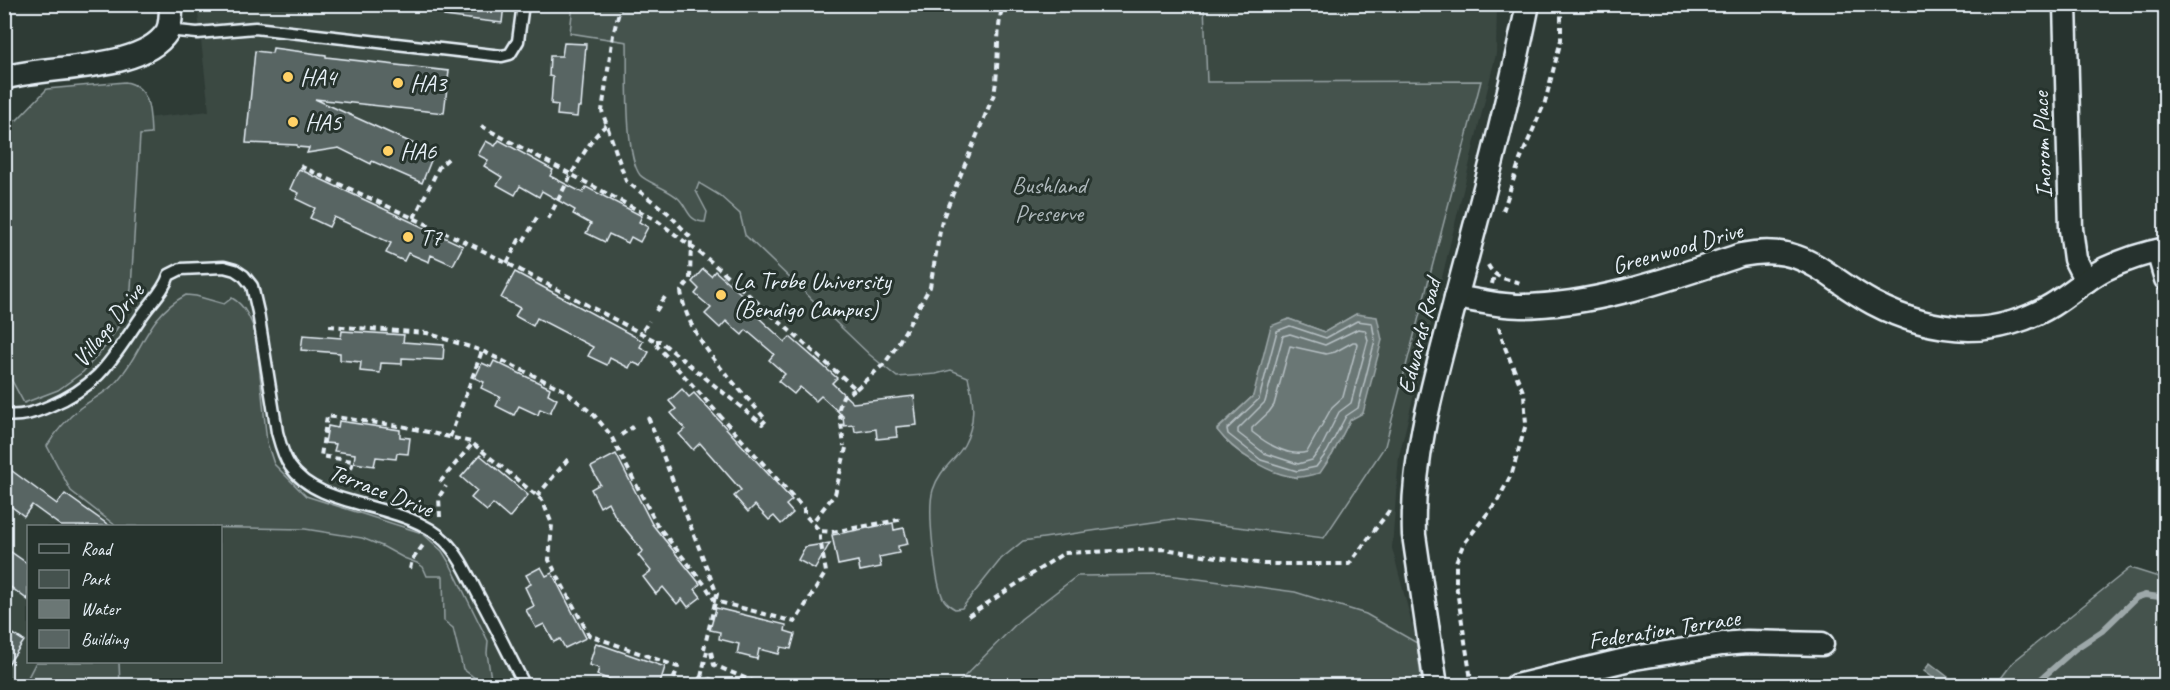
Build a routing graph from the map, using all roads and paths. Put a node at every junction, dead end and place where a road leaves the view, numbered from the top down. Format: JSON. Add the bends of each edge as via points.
{"nodes":[{"id":1,"x":171,"y":4,"type":"edge"},
{"id":2,"x":523,"y":4,"type":"edge"},
{"id":3,"x":621,"y":4,"type":"edge"},
{"id":4,"x":1003,"y":4,"type":"edge"},
{"id":5,"x":1528,"y":4,"type":"edge"},
{"id":6,"x":1561,"y":4,"type":"edge"},
{"id":7,"x":2065,"y":4,"type":"edge"},
{"id":8,"x":168,"y":30,"type":"junction"},
{"id":9,"x":8,"y":77,"type":"dead end"},
{"id":10,"x":481,"y":126,"type":"dead end"},
{"id":11,"x":607,"y":126,"type":"junction"},
{"id":12,"x":449,"y":158,"type":"dead end"},
{"id":13,"x":300,"y":166,"type":"dead end"},
{"id":14,"x":572,"y":176,"type":"junction"},
{"id":15,"x":539,"y":214,"type":"dead end"},
{"id":16,"x":1503,"y":214,"type":"dead end"},
{"id":17,"x":414,"y":218,"type":"junction"},
{"id":18,"x":548,"y":219,"type":"dead end"},
{"id":19,"x":691,"y":245,"type":"junction"},
{"id":20,"x":2162,"y":250,"type":"edge"},
{"id":21,"x":1489,"y":258,"type":"dead end"},
{"id":22,"x":507,"y":263,"type":"junction"},
{"id":23,"x":1494,"y":274,"type":"junction"},
{"id":24,"x":169,"y":275,"type":"joint"},
{"id":25,"x":2166,"y":279,"type":"edge"},
{"id":26,"x":2086,"y":281,"type":"junction"},
{"id":27,"x":1525,"y":284,"type":"dead end"},
{"id":28,"x":666,"y":297,"type":"dead end"},
{"id":29,"x":1456,"y":297,"type":"junction"},
{"id":30,"x":1495,"y":304,"type":"junction"},
{"id":31,"x":656,"y":311,"type":"dead end"},
{"id":32,"x":649,"y":321,"type":"dead end"},
{"id":33,"x":329,"y":326,"type":"dead end"},
{"id":34,"x":643,"y":330,"type":"dead end"},
{"id":35,"x":656,"y":341,"type":"junction"},
{"id":36,"x":482,"y":351,"type":"junction"},
{"id":37,"x":856,"y":389,"type":"junction"},
{"id":38,"x":4,"y":415,"type":"edge"},
{"id":39,"x":648,"y":417,"type":"dead end"},
{"id":40,"x":633,"y":428,"type":"dead end"},
{"id":41,"x":621,"y":435,"type":"dead end"},
{"id":42,"x":450,"y":437,"type":"junction"},
{"id":43,"x":473,"y":443,"type":"junction"},
{"id":44,"x":568,"y":458,"type":"dead end"},
{"id":45,"x":351,"y":469,"type":"dead end"},
{"id":46,"x":440,"y":482,"type":"dead end"},
{"id":47,"x":537,"y":496,"type":"junction"},
{"id":48,"x":1396,"y":502,"type":"dead end"},
{"id":49,"x":814,"y":519,"type":"dead end"},
{"id":50,"x":904,"y":519,"type":"dead end"},
{"id":51,"x":820,"y":531,"type":"junction"},
{"id":52,"x":715,"y":602,"type":"junction"},
{"id":53,"x":968,"y":616,"type":"dead end"},
{"id":54,"x":1822,"y":644,"type":"dead end"},
{"id":55,"x":707,"y":651,"type":"junction"},
{"id":56,"x":701,"y":677,"type":"junction"},
{"id":57,"x":525,"y":686,"type":"edge"},
{"id":58,"x":671,"y":686,"type":"edge"},
{"id":59,"x":691,"y":686,"type":"edge"},
{"id":60,"x":739,"y":686,"type":"edge"},
{"id":61,"x":764,"y":686,"type":"edge"},
{"id":62,"x":1436,"y":686,"type":"edge"},
{"id":63,"x":1472,"y":686,"type":"edge"},
{"id":64,"x":1516,"y":686,"type":"edge"}],
"edges":[{"from":1,"to":8,"type":"street"},
{"from":2,"to":8,"type":"lane","via":[[518,40],[510,54],[502,56],[255,28],[197,33]]},
{"from":3,"to":11,"type":"path","via":[[602,111]]},
{"from":4,"to":37,"type":"path","via":[[994,94],[942,220],[930,287],[890,355]]},
{"from":5,"to":29,"type":"street","name":"Edwards Road"},
{"from":6,"to":16,"type":"path","via":[[1561,40],[1545,102],[1520,160]]},
{"from":7,"to":26,"type":"street","name":"Inorom Place","via":[[2071,229],[2075,259]]},
{"from":8,"to":9,"type":"street","via":[[149,49],[135,56]]},
{"from":10,"to":14,"type":"path"},
{"from":11,"to":14,"type":"path"},
{"from":11,"to":19,"type":"path","via":[[626,181],[668,213],[691,237]]},
{"from":12,"to":17,"type":"path","via":[[439,167]]},
{"from":13,"to":17,"type":"path"},
{"from":14,"to":18,"type":"path"},
{"from":14,"to":19,"type":"path","via":[[656,220]]},
{"from":15,"to":22,"type":"path"},
{"from":17,"to":22,"type":"path"},
{"from":19,"to":35,"type":"path","via":[[690,280],[681,291],[684,311],[697,337],[766,420],[762,424]]},
{"from":19,"to":37,"type":"path"},
{"from":20,"to":25,"type":"street"},
{"from":20,"to":26,"type":"street","name":"Greenwood Drive","via":[[2123,261]]},
{"from":21,"to":23,"type":"path","via":[[1488,265]]},
{"from":22,"to":35,"type":"path"},
{"from":23,"to":27,"type":"path"},
{"from":23,"to":30,"type":"path"},
{"from":24,"to":38,"type":"lane","name":"Village Drive","via":[[114,358],[90,384],[39,411]]},
{"from":24,"to":57,"type":"lane","name":"Terrace Drive","via":[[181,269],[224,267],[244,276],[252,286],[277,432],[290,465],[316,488],[417,522],[444,540],[465,570]]},
{"from":26,"to":30,"type":"street","name":"Greenwood Drive","via":[[2028,317],[1972,329],[1945,328],[1893,313],[1806,259],[1774,252],[1741,255],[1622,293],[1521,306]]},
{"from":28,"to":31,"type":"path"},
{"from":29,"to":30,"type":"street","name":"Greenwood Drive"},
{"from":29,"to":62,"type":"street","name":"Edwards Road","via":[[1427,414],[1414,491],[1417,557]]},
{"from":30,"to":63,"type":"path","via":[[1504,345],[1524,394],[1527,424],[1512,472],[1498,500],[1463,545],[1456,562]]},
{"from":32,"to":34,"type":"path"},
{"from":33,"to":36,"type":"path","via":[[427,333]]},
{"from":35,"to":51,"type":"path"},
{"from":36,"to":42,"type":"path"},
{"from":36,"to":52,"type":"path","via":[[564,390],[594,416],[613,439],[657,525]]},
{"from":37,"to":49,"type":"path","via":[[843,396],[840,408],[845,447],[835,494]]},
{"from":39,"to":52,"type":"path","via":[[717,594]]},
{"from":40,"to":41,"type":"path"},
{"from":42,"to":43,"type":"path"},
{"from":42,"to":45,"type":"path","via":[[327,416],[321,456],[353,461]]},
{"from":43,"to":46,"type":"path"},
{"from":43,"to":47,"type":"path"},
{"from":44,"to":47,"type":"path"},
{"from":47,"to":58,"type":"path","via":[[552,524],[549,560],[589,635],[678,667]]},
{"from":48,"to":53,"type":"path","via":[[1349,564],[1263,564],[1164,549],[1064,552]]},
{"from":50,"to":51,"type":"path"},
{"from":51,"to":52,"type":"path","via":[[826,572],[795,622]]},
{"from":52,"to":55,"type":"path"},
{"from":54,"to":64,"type":"street","name":"Federation Terrace","via":[[1722,644],[1634,658]]},
{"from":55,"to":56,"type":"path"},
{"from":55,"to":61,"type":"path","via":[[714,664]]},
{"from":56,"to":59,"type":"path"},
{"from":56,"to":60,"type":"path"}]}
